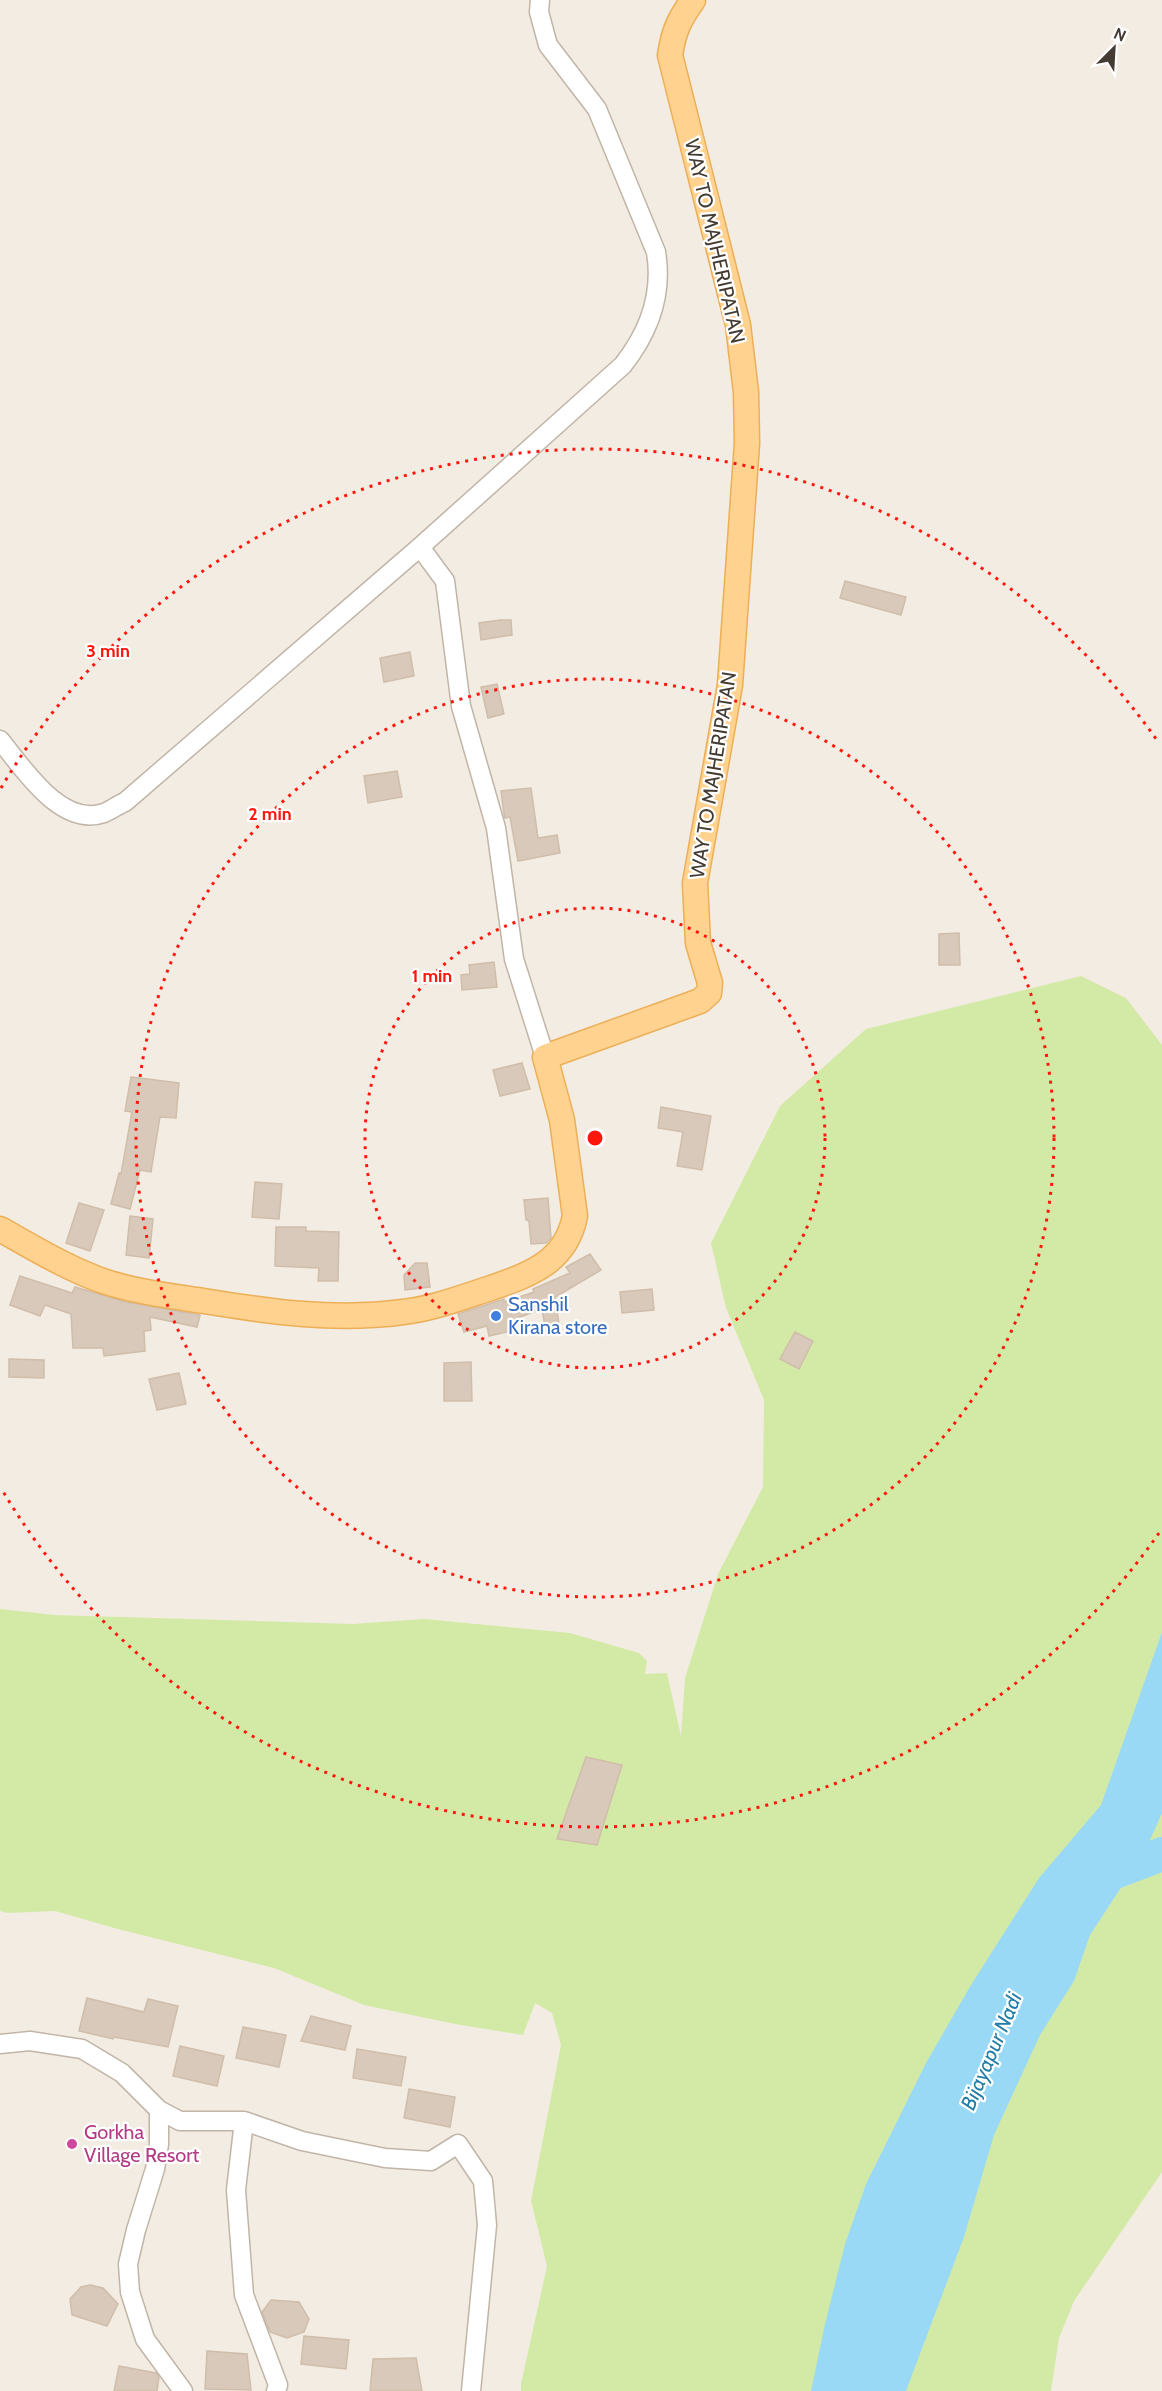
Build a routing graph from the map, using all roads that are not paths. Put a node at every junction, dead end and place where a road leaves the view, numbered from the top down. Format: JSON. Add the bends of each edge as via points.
{"nodes":[{"id":1,"x":540,"y":0,"type":"edge"},
{"id":2,"x":693,"y":0,"type":"edge"},
{"id":3,"x":420,"y":547,"type":"junction"},
{"id":4,"x":0,"y":740,"type":"edge"},
{"id":5,"x":545,"y":1057,"type":"junction"},
{"id":6,"x":0,"y":1229,"type":"edge"},
{"id":7,"x":0,"y":2044,"type":"edge"},
{"id":8,"x":159,"y":2110,"type":"junction"},
{"id":9,"x":244,"y":2121,"type":"junction"},
{"id":10,"x":183,"y":2391,"type":"edge"},
{"id":11,"x":276,"y":2391,"type":"edge"},
{"id":12,"x":471,"y":2391,"type":"edge"}],
"edges":[{"from":1,"to":3,"type":"street","via":[[539,12],[548,45],[597,109],[656,252],[657,293],[650,321],[623,365]]},
{"from":2,"to":5,"type":"main road","name":"WAY TO MAJHERIPATAN","via":[[678,20],[670,55],[738,325],[747,443],[730,685],[695,883],[699,943],[709,993],[700,1001]]},
{"from":3,"to":4,"type":"street","via":[[125,802],[102,814],[81,814],[62,807]]},
{"from":3,"to":5,"type":"street","via":[[445,581],[461,706],[495,828],[514,959]]},
{"from":5,"to":6,"type":"main road","via":[[562,1120],[575,1216],[572,1229],[565,1246],[549,1261],[524,1276],[478,1292],[405,1312],[293,1314],[107,1282]]},
{"from":7,"to":8,"type":"street","via":[[30,2041],[81,2049],[122,2073]]},
{"from":8,"to":9,"type":"street","via":[[180,2121]]},
{"from":8,"to":10,"type":"street","via":[[155,2169],[128,2264],[130,2292],[145,2340]]},
{"from":9,"to":11,"type":"street","via":[[236,2190],[244,2295],[278,2385]]},
{"from":9,"to":12,"type":"street","via":[[302,2141],[385,2158],[431,2161],[458,2144],[483,2181],[487,2224]]}]}
